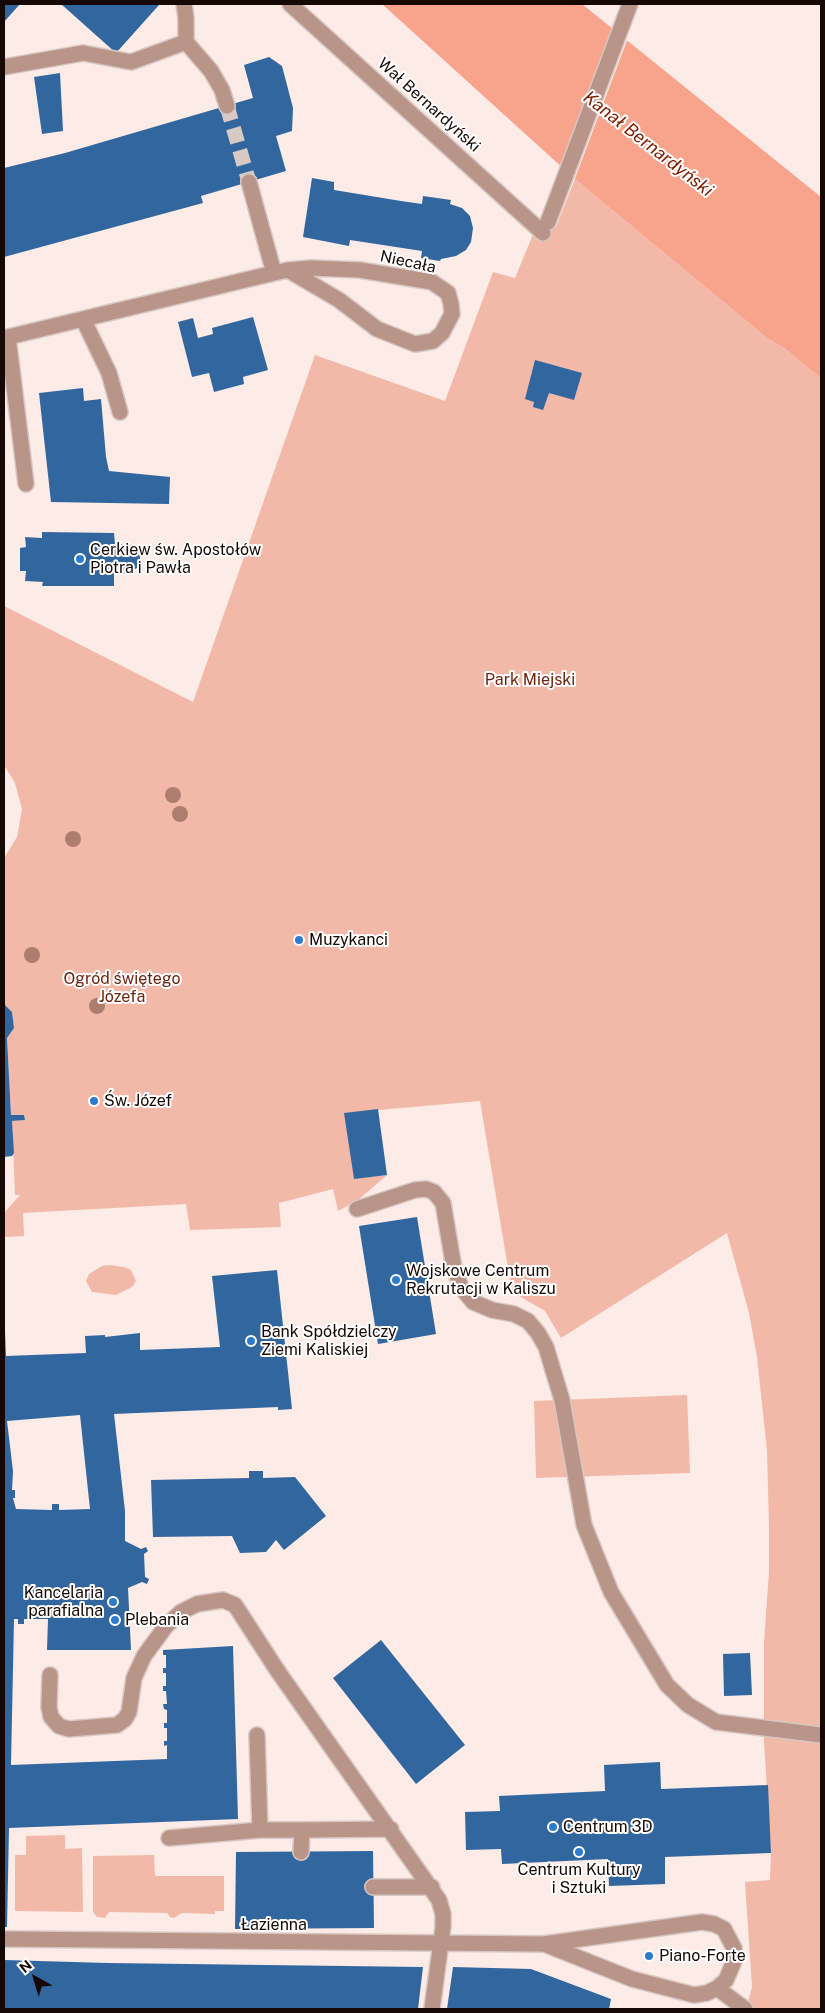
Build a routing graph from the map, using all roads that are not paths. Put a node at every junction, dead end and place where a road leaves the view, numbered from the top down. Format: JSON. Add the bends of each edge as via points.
{"nodes":[{"id":1,"x":184,"y":4,"type":"edge"},
{"id":2,"x":290,"y":4,"type":"edge"},
{"id":3,"x":630,"y":4,"type":"edge"},
{"id":4,"x":186,"y":42,"type":"junction"},
{"id":5,"x":4,"y":67,"type":"edge"},
{"id":6,"x":227,"y":106,"type":"tunnel mouth"},
{"id":7,"x":249,"y":182,"type":"tunnel mouth"},
{"id":8,"x":281,"y":272,"type":"junction"},
{"id":9,"x":83,"y":319,"type":"junction"},
{"id":10,"x":6,"y":337,"type":"edge"},
{"id":11,"x":120,"y":412,"type":"dead end"},
{"id":12,"x":26,"y":484,"type":"dead end"},
{"id":13,"x":357,"y":1209,"type":"dead end"},
{"id":14,"x":50,"y":1675,"type":"dead end"},
{"id":15,"x":257,"y":1735,"type":"dead end"},
{"id":16,"x":821,"y":1736,"type":"edge"},
{"id":17,"x":391,"y":1829,"type":"junction"},
{"id":18,"x":260,"y":1830,"type":"junction"},
{"id":19,"x":302,"y":1830,"type":"junction"},
{"id":20,"x":169,"y":1838,"type":"dead end"},
{"id":21,"x":302,"y":1852,"type":"dead end"},
{"id":22,"x":373,"y":1887,"type":"dead end"},
{"id":23,"x":432,"y":1888,"type":"junction"},
{"id":24,"x":4,"y":1939,"type":"edge"},
{"id":25,"x":441,"y":1943,"type":"junction"},
{"id":26,"x":544,"y":1944,"type":"junction"},
{"id":27,"x":717,"y":1988,"type":"junction"},
{"id":28,"x":432,"y":2009,"type":"edge"},
{"id":29,"x":745,"y":2009,"type":"edge"}],
"edges":[{"from":1,"to":4,"type":"street"},
{"from":2,"to":3,"type":"street","name":"Wał Bernardyński","via":[[546,227]]},
{"from":4,"to":5,"type":"street","via":[[131,62],[83,53]]},
{"from":4,"to":6,"type":"street","via":[[211,71]]},
{"from":7,"to":8,"type":"street"},
{"from":8,"to":8,"type":"street","name":"Niecała","via":[[339,300],[377,329],[415,344],[433,341],[442,333],[452,314],[448,293],[432,282],[360,270],[311,268]]},
{"from":8,"to":9,"type":"street","name":"Niecała"},
{"from":9,"to":10,"type":"street","name":"Niecała"},
{"from":9,"to":11,"type":"street","via":[[109,373]]},
{"from":10,"to":12,"type":"street"},
{"from":13,"to":16,"type":"street","via":[[415,1190],[434,1192],[443,1203],[454,1268],[461,1287],[473,1302],[514,1314],[528,1321],[538,1333],[546,1347],[562,1400],[584,1525],[611,1592],[667,1686],[688,1705],[716,1722]]},
{"from":14,"to":17,"type":"street","via":[[49,1707],[51,1717],[59,1726],[69,1729],[117,1725],[128,1712],[134,1678],[144,1656],[166,1626],[181,1612],[197,1604],[223,1600],[236,1605],[277,1670]]},
{"from":15,"to":18,"type":"street"},
{"from":17,"to":19,"type":"street"},
{"from":17,"to":23,"type":"street"},
{"from":18,"to":19,"type":"street"},
{"from":18,"to":20,"type":"street"},
{"from":19,"to":21,"type":"street"},
{"from":22,"to":23,"type":"street"},
{"from":23,"to":25,"type":"street","via":[[443,1914]]},
{"from":24,"to":25,"type":"street","name":"Łazienna"},
{"from":25,"to":26,"type":"street","name":"Łazienna"},
{"from":25,"to":28,"type":"street"},
{"from":26,"to":27,"type":"street","name":"Łazienna","via":[[625,1976],[682,1993],[707,1993]]},
{"from":26,"to":27,"type":"street","name":"Łazienna","via":[[688,1924],[714,1924],[724,1929],[730,1938],[734,1959],[726,1980]]},
{"from":27,"to":29,"type":"street"}]}
